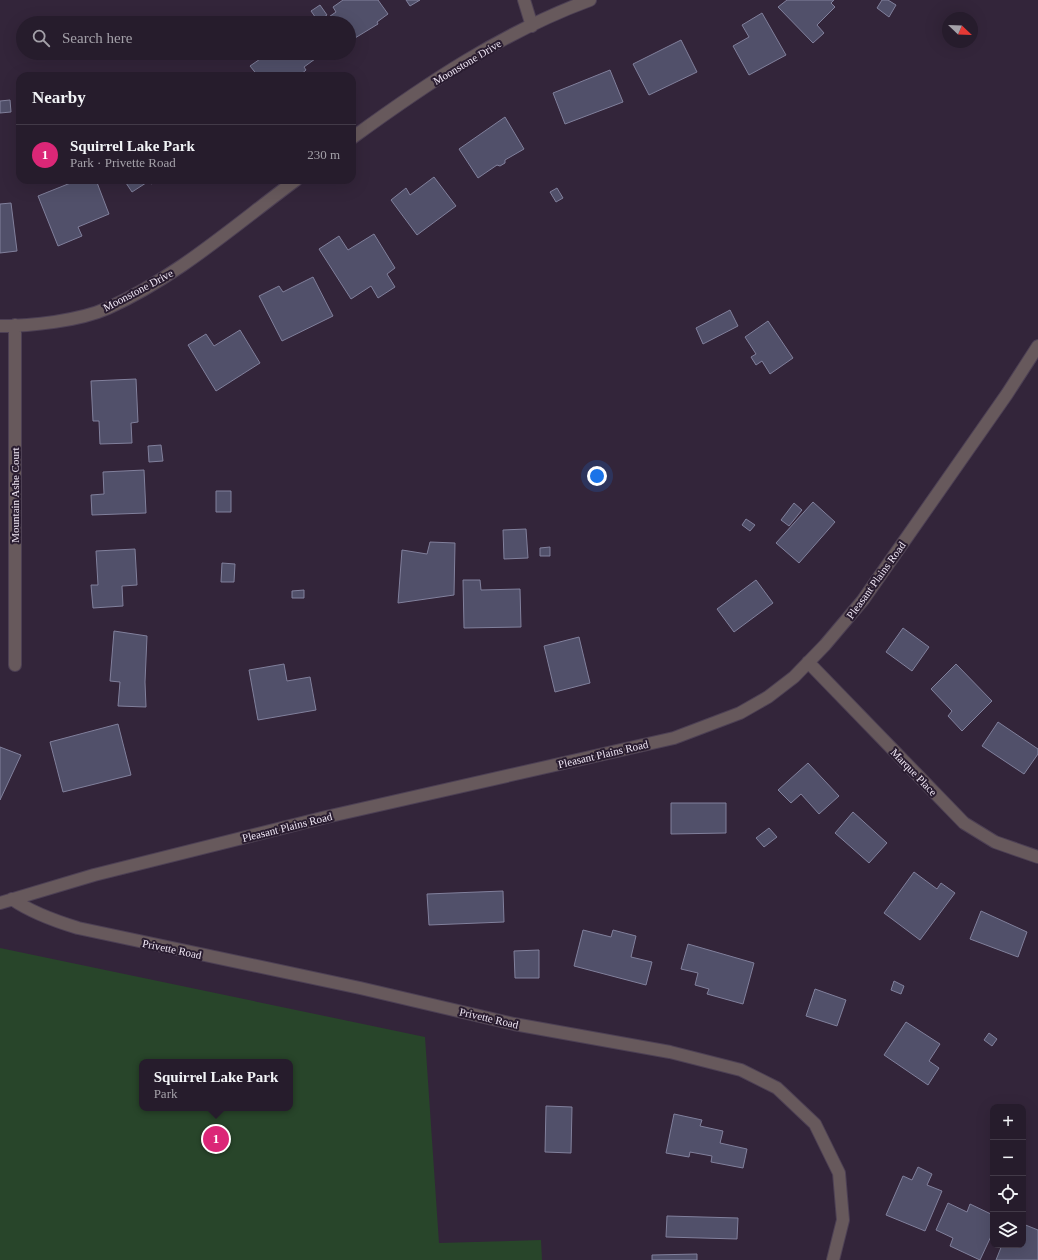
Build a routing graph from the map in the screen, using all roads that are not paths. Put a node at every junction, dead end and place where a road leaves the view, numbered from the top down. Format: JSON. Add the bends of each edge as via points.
{"nodes":[{"id":1,"x":524,"y":0,"type":"edge"},
{"id":2,"x":590,"y":0,"type":"edge"},
{"id":3,"x":532,"y":26,"type":"junction"},
{"id":4,"x":356,"y":135,"type":"edge"},
{"id":5,"x":291,"y":184,"type":"edge"},
{"id":6,"x":15,"y":325,"type":"junction"},
{"id":7,"x":0,"y":326,"type":"edge"},
{"id":8,"x":1038,"y":346,"type":"edge"},
{"id":9,"x":808,"y":662,"type":"junction"},
{"id":10,"x":15,"y":665,"type":"dead end"},
{"id":11,"x":1038,"y":857,"type":"edge"},
{"id":12,"x":6,"y":901,"type":"edge"},
{"id":13,"x":836,"y":1259,"type":"edge"}],
"edges":[{"from":1,"to":3,"type":"street"},
{"from":2,"to":3,"type":"street","name":"Moonstone Drive"},
{"from":3,"to":4,"type":"street","name":"Moonstone Drive","via":[[477,53]]},
{"from":5,"to":6,"type":"street","name":"Moonstone Drive","via":[[166,278],[113,305],[75,319]]},
{"from":6,"to":7,"type":"street","name":"Moonstone Drive"},
{"from":6,"to":10,"type":"street","name":"Mountain Ashe Court"},
{"from":8,"to":9,"type":"street","name":"Pleasant Plains Road","via":[[863,600]]},
{"from":9,"to":11,"type":"street","name":"Marque Place","via":[[964,823],[995,842]]},
{"from":9,"to":12,"type":"street","name":"Pleasant Plains Road","via":[[794,677],[768,697],[740,713],[674,738],[326,817],[94,875]]},
{"from":12,"to":13,"type":"street","name":"Privette Road","via":[[78,928],[360,988],[514,1024],[670,1052],[741,1070],[777,1088],[815,1124],[839,1173],[843,1220]]}]}
